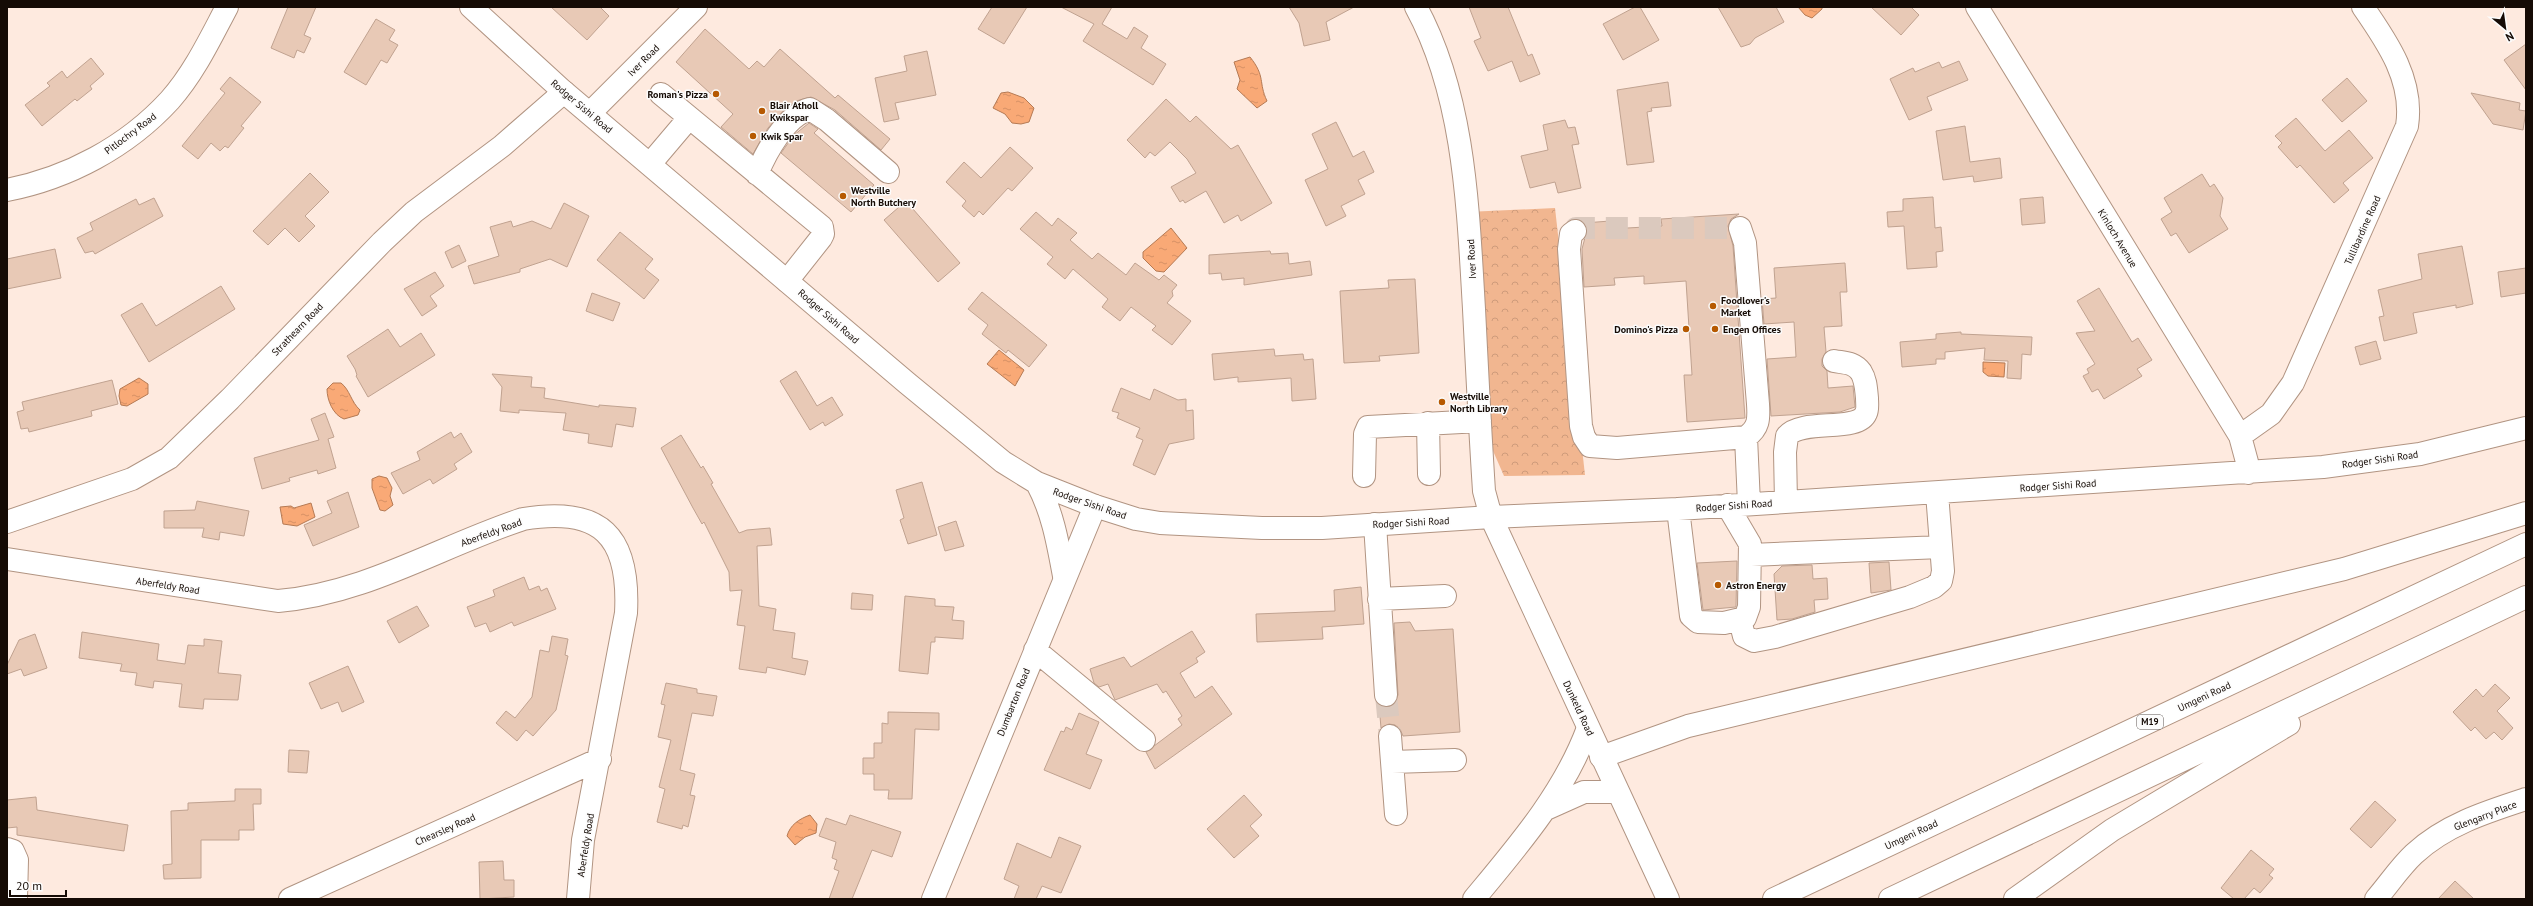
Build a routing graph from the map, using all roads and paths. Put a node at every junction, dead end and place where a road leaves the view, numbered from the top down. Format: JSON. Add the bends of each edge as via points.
{"nodes":[{"id":1,"x":227,"y":7,"type":"edge"},
{"id":2,"x":471,"y":7,"type":"edge"},
{"id":3,"x":696,"y":7,"type":"edge"},
{"id":4,"x":1416,"y":7,"type":"edge"},
{"id":5,"x":1977,"y":7,"type":"edge"},
{"id":6,"x":2363,"y":7,"type":"edge"},
{"id":7,"x":564,"y":92,"type":"junction"},
{"id":8,"x":661,"y":94,"type":"dead end"},
{"id":9,"x":590,"y":113,"type":"junction"},
{"id":10,"x":689,"y":118,"type":"junction"},
{"id":11,"x":650,"y":164,"type":"junction"},
{"id":12,"x":888,"y":172,"type":"dead end"},
{"id":13,"x":757,"y":174,"type":"junction"},
{"id":14,"x":7,"y":190,"type":"edge"},
{"id":15,"x":1740,"y":228,"type":"dead end"},
{"id":16,"x":1574,"y":230,"type":"dead end"},
{"id":17,"x":787,"y":281,"type":"junction"},
{"id":18,"x":1834,"y":361,"type":"dead end"},
{"id":19,"x":1480,"y":421,"type":"junction"},
{"id":20,"x":1428,"y":423,"type":"junction"},
{"id":21,"x":2526,"y":428,"type":"edge"},
{"id":22,"x":2240,"y":436,"type":"junction"},
{"id":23,"x":1746,"y":437,"type":"junction"},
{"id":24,"x":2248,"y":473,"type":"junction"},
{"id":25,"x":1429,"y":474,"type":"dead end"},
{"id":26,"x":1364,"y":476,"type":"dead end"},
{"id":27,"x":1037,"y":483,"type":"junction"},
{"id":28,"x":1937,"y":493,"type":"junction"},
{"id":29,"x":1786,"y":502,"type":"junction"},
{"id":30,"x":1749,"y":504,"type":"junction"},
{"id":31,"x":1727,"y":505,"type":"junction"},
{"id":32,"x":1095,"y":506,"type":"junction"},
{"id":33,"x":1678,"y":509,"type":"junction"},
{"id":34,"x":2526,"y":514,"type":"edge"},
{"id":35,"x":1491,"y":517,"type":"junction"},
{"id":36,"x":7,"y":522,"type":"edge"},
{"id":37,"x":1375,"y":524,"type":"junction"},
{"id":38,"x":2526,"y":544,"type":"edge"},
{"id":39,"x":1941,"y":547,"type":"junction"},
{"id":40,"x":1751,"y":555,"type":"junction"},
{"id":41,"x":7,"y":559,"type":"edge"},
{"id":42,"x":1064,"y":576,"type":"junction"},
{"id":43,"x":1445,"y":596,"type":"dead end"},
{"id":44,"x":1379,"y":599,"type":"junction"},
{"id":45,"x":2516,"y":602,"type":"edge"},
{"id":46,"x":1740,"y":620,"type":"junction"},
{"id":47,"x":1035,"y":650,"type":"junction"},
{"id":48,"x":1386,"y":695,"type":"tunnel mouth"},
{"id":49,"x":1588,"y":728,"type":"junction"},
{"id":50,"x":1390,"y":736,"type":"tunnel mouth"},
{"id":51,"x":1144,"y":740,"type":"dead end"},
{"id":52,"x":1601,"y":756,"type":"junction"},
{"id":53,"x":600,"y":759,"type":"junction"},
{"id":54,"x":1455,"y":760,"type":"dead end"},
{"id":55,"x":1392,"y":762,"type":"junction"},
{"id":56,"x":1617,"y":792,"type":"junction"},
{"id":57,"x":2526,"y":799,"type":"edge"},
{"id":58,"x":1545,"y":810,"type":"junction"},
{"id":59,"x":1396,"y":814,"type":"dead end"},
{"id":60,"x":7,"y":849,"type":"edge"},
{"id":61,"x":1667,"y":896,"type":"edge"},
{"id":62,"x":16,"y":899,"type":"edge"},
{"id":63,"x":290,"y":899,"type":"edge"},
{"id":64,"x":578,"y":899,"type":"edge"},
{"id":65,"x":933,"y":899,"type":"edge"},
{"id":66,"x":1474,"y":899,"type":"edge"},
{"id":67,"x":1774,"y":899,"type":"edge"},
{"id":68,"x":1890,"y":899,"type":"edge"},
{"id":69,"x":2015,"y":899,"type":"edge"},
{"id":70,"x":2376,"y":899,"type":"edge"}],
"edges":[{"from":1,"to":14,"type":"main road","name":"Pitlochry Road","via":[[190,73],[170,100],[149,121],[105,153],[76,168],[48,180]]},
{"from":2,"to":7,"type":"main road","name":"Rodger Sishi Road"},
{"from":3,"to":9,"type":"main road","name":"Iver Road"},
{"from":4,"to":19,"type":"main road","name":"Iver Road","via":[[1427,28],[1442,70],[1459,149],[1470,235]]},
{"from":5,"to":22,"type":"main road","name":"Kinloch Avenue"},
{"from":6,"to":22,"type":"main road","name":"Tullibardine Road","via":[[2384,39],[2404,79],[2408,96],[2407,126],[2293,383],[2271,414]]},
{"from":7,"to":9,"type":"main road","name":"Rodger Sishi Road"},
{"from":7,"to":36,"type":"main road","name":"Strathearn Road","via":[[502,146],[414,212],[230,400],[169,458],[132,479]]},
{"from":8,"to":10,"type":"main road"},
{"from":9,"to":11,"type":"main road","name":"Rodger Sishi Road"},
{"from":10,"to":11,"type":"main road"},
{"from":10,"to":13,"type":"main road"},
{"from":11,"to":17,"type":"main road","name":"Rodger Sishi Road"},
{"from":12,"to":13,"type":"main road","via":[[827,120],[810,109],[795,117],[775,141]]},
{"from":13,"to":17,"type":"main road","via":[[818,223],[823,230],[821,238]]},
{"from":15,"to":23,"type":"main road","via":[[1745,243],[1759,416],[1754,431]]},
{"from":16,"to":23,"type":"main road","via":[[1569,253],[1581,426],[1590,446],[1617,448]]},
{"from":17,"to":27,"type":"main road","name":"Rodger Sishi Road","via":[[1003,462]]},
{"from":18,"to":29,"type":"main road","via":[[1852,364],[1861,372],[1866,387],[1866,414],[1852,423],[1800,428],[1790,433],[1785,443]]},
{"from":19,"to":20,"type":"main road"},
{"from":19,"to":35,"type":"main road","name":"Iver Road","via":[[1484,491]]},
{"from":20,"to":25,"type":"main road"},
{"from":20,"to":26,"type":"main road","via":[[1368,427],[1365,434]]},
{"from":21,"to":24,"type":"main road","name":"Rodger Sishi Road","via":[[2420,454],[2323,467]]},
{"from":22,"to":24,"type":"main road","name":"Kinloch Avenue"},
{"from":23,"to":30,"type":"main road"},
{"from":24,"to":28,"type":"main road","name":"Rodger Sishi Road"},
{"from":27,"to":32,"type":"main road","name":"Rodger Sishi Road"},
{"from":27,"to":42,"type":"main road","via":[[1057,534]]},
{"from":28,"to":29,"type":"main road","name":"Rodger Sishi Road"},
{"from":28,"to":39,"type":"main road"},
{"from":29,"to":30,"type":"main road","name":"Rodger Sishi Road"},
{"from":30,"to":31,"type":"main road","name":"Rodger Sishi Road"},
{"from":31,"to":33,"type":"main road","name":"Rodger Sishi Road"},
{"from":31,"to":40,"type":"main road","via":[[1750,544]]},
{"from":32,"to":37,"type":"main road","name":"Rodger Sishi Road","via":[[1136,519],[1160,523],[1262,528],[1322,528]]},
{"from":32,"to":42,"type":"main road","name":"Dumbarton Road"},
{"from":33,"to":35,"type":"main road","name":"Rodger Sishi Road"},
{"from":33,"to":46,"type":"main road","via":[[1691,616],[1702,623]]},
{"from":34,"to":52,"type":"main road","via":[[2344,569],[1688,726]]},
{"from":35,"to":37,"type":"main road","name":"Rodger Sishi Road"},
{"from":35,"to":49,"type":"main road","name":"Dunkeld Road"},
{"from":37,"to":44,"type":"main road"},
{"from":38,"to":67,"type":"main road","name":"Umgeni Road","number":"M19"},
{"from":39,"to":40,"type":"main road"},
{"from":39,"to":46,"type":"main road","via":[[1941,580],[1928,590],[1804,630],[1754,641],[1744,636]]},
{"from":40,"to":46,"type":"main road","via":[[1748,614]]},
{"from":41,"to":53,"type":"main road","name":"Aberfeldy Road","via":[[278,601],[313,598],[356,585],[523,519],[549,515],[573,516],[586,520],[598,526],[617,546],[622,558],[627,593],[626,614]]},
{"from":42,"to":47,"type":"main road","name":"Dumbarton Road"},
{"from":43,"to":44,"type":"main road"},
{"from":44,"to":48,"type":"main road"},
{"from":45,"to":68,"type":"main road"},
{"from":45,"to":69,"type":"main road","via":[[2274,732],[2112,830]]},
{"from":47,"to":51,"type":"main road"},
{"from":47,"to":65,"type":"main road","name":"Dumbarton Road"},
{"from":49,"to":52,"type":"main road","name":"Dunkeld Road"},
{"from":49,"to":58,"type":"main road","via":[[1567,776]]},
{"from":50,"to":55,"type":"main road"},
{"from":52,"to":56,"type":"main road","name":"Dunkeld Road"},
{"from":53,"to":63,"type":"main road","name":"Chearsley Road"},
{"from":53,"to":64,"type":"main road","name":"Aberfeldy Road","via":[[583,840]]},
{"from":54,"to":55,"type":"main road"},
{"from":55,"to":59,"type":"main road"},
{"from":56,"to":58,"type":"main road","via":[[1584,792]]},
{"from":56,"to":61,"type":"main road","name":"Dunkeld Road"},
{"from":57,"to":70,"type":"main road","name":"Glengarry Place","via":[[2453,826],[2431,840],[2413,855]]},
{"from":58,"to":66,"type":"main road"},
{"from":60,"to":62,"type":"main road","via":[[13,851],[17,860]]}]}
